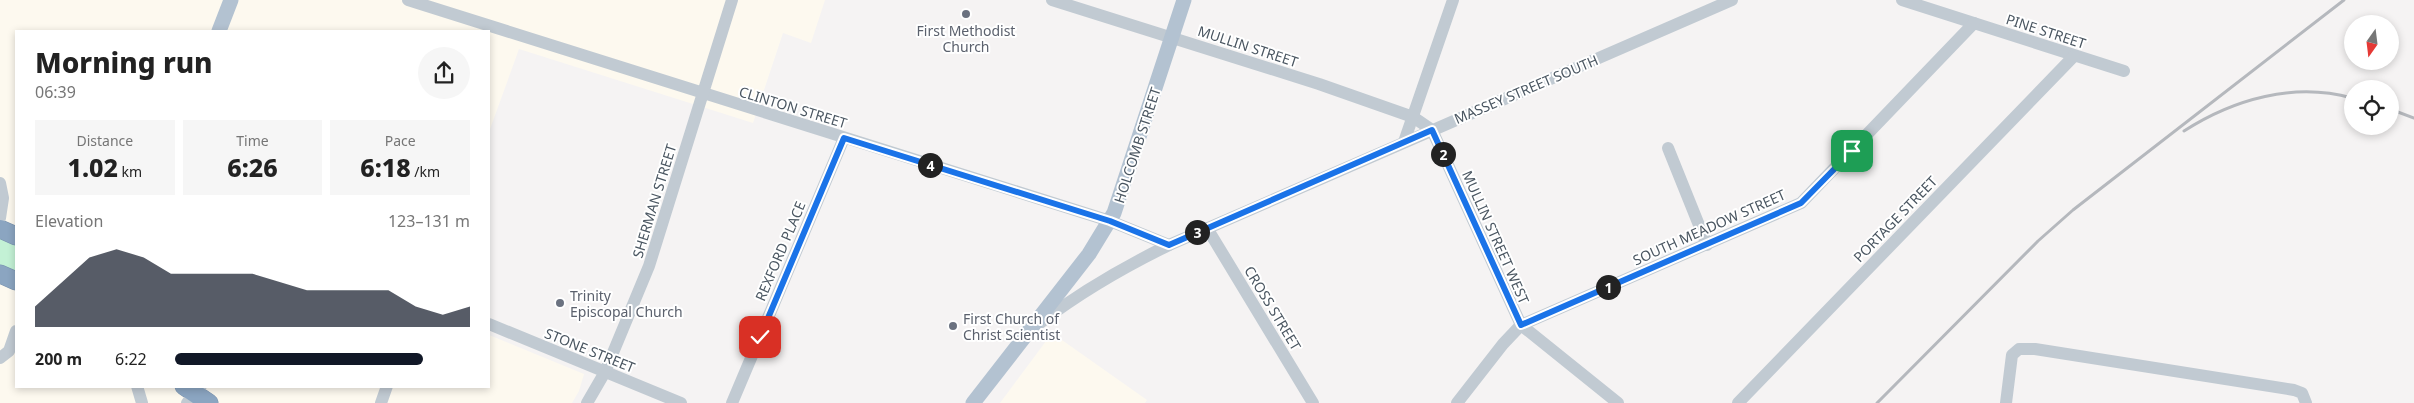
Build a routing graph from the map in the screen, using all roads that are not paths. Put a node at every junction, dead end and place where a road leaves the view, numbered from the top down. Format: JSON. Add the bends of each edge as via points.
{"nodes":[{"id":1,"x":231,"y":0,"type":"edge"},
{"id":2,"x":408,"y":0,"type":"edge"},
{"id":3,"x":732,"y":0,"type":"edge"},
{"id":4,"x":1052,"y":0,"type":"edge"},
{"id":5,"x":1184,"y":0,"type":"edge"},
{"id":6,"x":1453,"y":0,"type":"edge"},
{"id":7,"x":1732,"y":0,"type":"edge"},
{"id":8,"x":1902,"y":0,"type":"edge"},
{"id":9,"x":1974,"y":23,"type":"junction"},
{"id":10,"x":219,"y":27,"type":"edge"},
{"id":11,"x":1172,"y":37,"type":"junction"},
{"id":12,"x":2074,"y":56,"type":"junction"},
{"id":13,"x":2124,"y":71,"type":"dead end"},
{"id":14,"x":703,"y":94,"type":"junction"},
{"id":15,"x":1413,"y":117,"type":"junction"},
{"id":16,"x":1432,"y":130,"type":"junction"},
{"id":17,"x":844,"y":138,"type":"junction"},
{"id":18,"x":1404,"y":142,"type":"junction"},
{"id":19,"x":1668,"y":148,"type":"dead end"},
{"id":20,"x":0,"y":183,"type":"edge"},
{"id":21,"x":0,"y":218,"type":"edge"},
{"id":22,"x":1110,"y":221,"type":"junction"},
{"id":23,"x":1207,"y":228,"type":"junction"},
{"id":24,"x":0,"y":229,"type":"edge"},
{"id":25,"x":15,"y":236,"type":"edge"},
{"id":26,"x":1169,"y":245,"type":"junction"},
{"id":27,"x":1707,"y":245,"type":"junction"},
{"id":28,"x":0,"y":274,"type":"edge"},
{"id":29,"x":15,"y":281,"type":"edge"},
{"id":30,"x":490,"y":324,"type":"edge"},
{"id":31,"x":1521,"y":325,"type":"junction"},
{"id":32,"x":1033,"y":328,"type":"junction"},
{"id":33,"x":15,"y":334,"type":"edge"},
{"id":34,"x":0,"y":358,"type":"edge"},
{"id":35,"x":605,"y":372,"type":"junction"},
{"id":36,"x":137,"y":388,"type":"edge"},
{"id":37,"x":386,"y":388,"type":"edge"},
{"id":38,"x":142,"y":403,"type":"edge"},
{"id":39,"x":381,"y":403,"type":"edge"},
{"id":40,"x":587,"y":403,"type":"edge"},
{"id":41,"x":681,"y":403,"type":"edge"},
{"id":42,"x":732,"y":403,"type":"edge"},
{"id":43,"x":973,"y":403,"type":"edge"},
{"id":44,"x":1314,"y":403,"type":"edge"},
{"id":45,"x":1456,"y":403,"type":"edge"},
{"id":46,"x":1618,"y":403,"type":"edge"},
{"id":47,"x":1738,"y":403,"type":"edge"},
{"id":48,"x":2006,"y":403,"type":"edge"},
{"id":49,"x":2306,"y":403,"type":"edge"}],
"edges":[{"from":1,"to":10,"type":"main road"},
{"from":2,"to":14,"type":"street","name":"CLINTON STREET"},
{"from":3,"to":14,"type":"street","name":"SHERMAN STREET"},
{"from":4,"to":11,"type":"street","name":"MULLIN STREET"},
{"from":5,"to":11,"type":"main road","name":"HOLCOMB STREET"},
{"from":6,"to":15,"type":"street"},
{"from":7,"to":16,"type":"street","name":"MASSEY STREET SOUTH"},
{"from":8,"to":9,"type":"street","name":"PINE STREET"},
{"from":9,"to":12,"type":"street","name":"PINE STREET"},
{"from":9,"to":27,"type":"street","name":"SOUTH MEADOW STREET","via":[[1801,203]]},
{"from":11,"to":15,"type":"street","name":"MULLIN STREET"},
{"from":11,"to":22,"type":"main road","name":"HOLCOMB STREET"},
{"from":12,"to":13,"type":"street","name":"PINE STREET"},
{"from":12,"to":47,"type":"street","name":"PORTAGE STREET"},
{"from":14,"to":17,"type":"street","name":"CLINTON STREET"},
{"from":14,"to":35,"type":"street","name":"SHERMAN STREET","via":[[650,266]]},
{"from":15,"to":16,"type":"street","name":"MULLIN STREET"},
{"from":15,"to":18,"type":"street"},
{"from":16,"to":18,"type":"street","name":"MASSEY STREET SOUTH"},
{"from":16,"to":31,"type":"street","name":"MULLIN STREET WEST"},
{"from":17,"to":22,"type":"street","name":"CLINTON STREET"},
{"from":17,"to":42,"type":"street","name":"REXFORD PLACE"},
{"from":18,"to":23,"type":"street","name":"MASSEY STREET SOUTH"},
{"from":19,"to":27,"type":"street"},
{"from":20,"to":21,"type":"street","via":[[3,198]]},
{"from":22,"to":26,"type":"street","name":"CLINTON STREET"},
{"from":22,"to":32,"type":"main road","name":"HOLCOMB STREET"},
{"from":23,"to":26,"type":"street","name":"MASSEY STREET SOUTH"},
{"from":23,"to":44,"type":"street","name":"CROSS STREET"},
{"from":24,"to":25,"type":"highway"},
{"from":26,"to":32,"type":"street","name":"MASSEY STREET SOUTH","via":[[1111,274]]},
{"from":27,"to":31,"type":"street","name":"SOUTH MEADOW STREET"},
{"from":28,"to":29,"type":"highway"},
{"from":30,"to":35,"type":"street","name":"STONE STREET"},
{"from":31,"to":45,"type":"street","name":"SOUTH MEADOW STREET"},
{"from":31,"to":46,"type":"street","name":"MULLIN STREET WEST"},
{"from":32,"to":43,"type":"main road","name":"MASSEY STREET SOUTH"},
{"from":33,"to":34,"type":"street","via":[[9,351]]},
{"from":35,"to":40,"type":"street","name":"SHERMAN STREET"},
{"from":35,"to":41,"type":"street","name":"STONE STREET"},
{"from":36,"to":38,"type":"street"},
{"from":37,"to":39,"type":"street"},
{"from":48,"to":49,"type":"street","via":[[2012,355],[2018,349],[2294,390],[2302,393]]}]}
